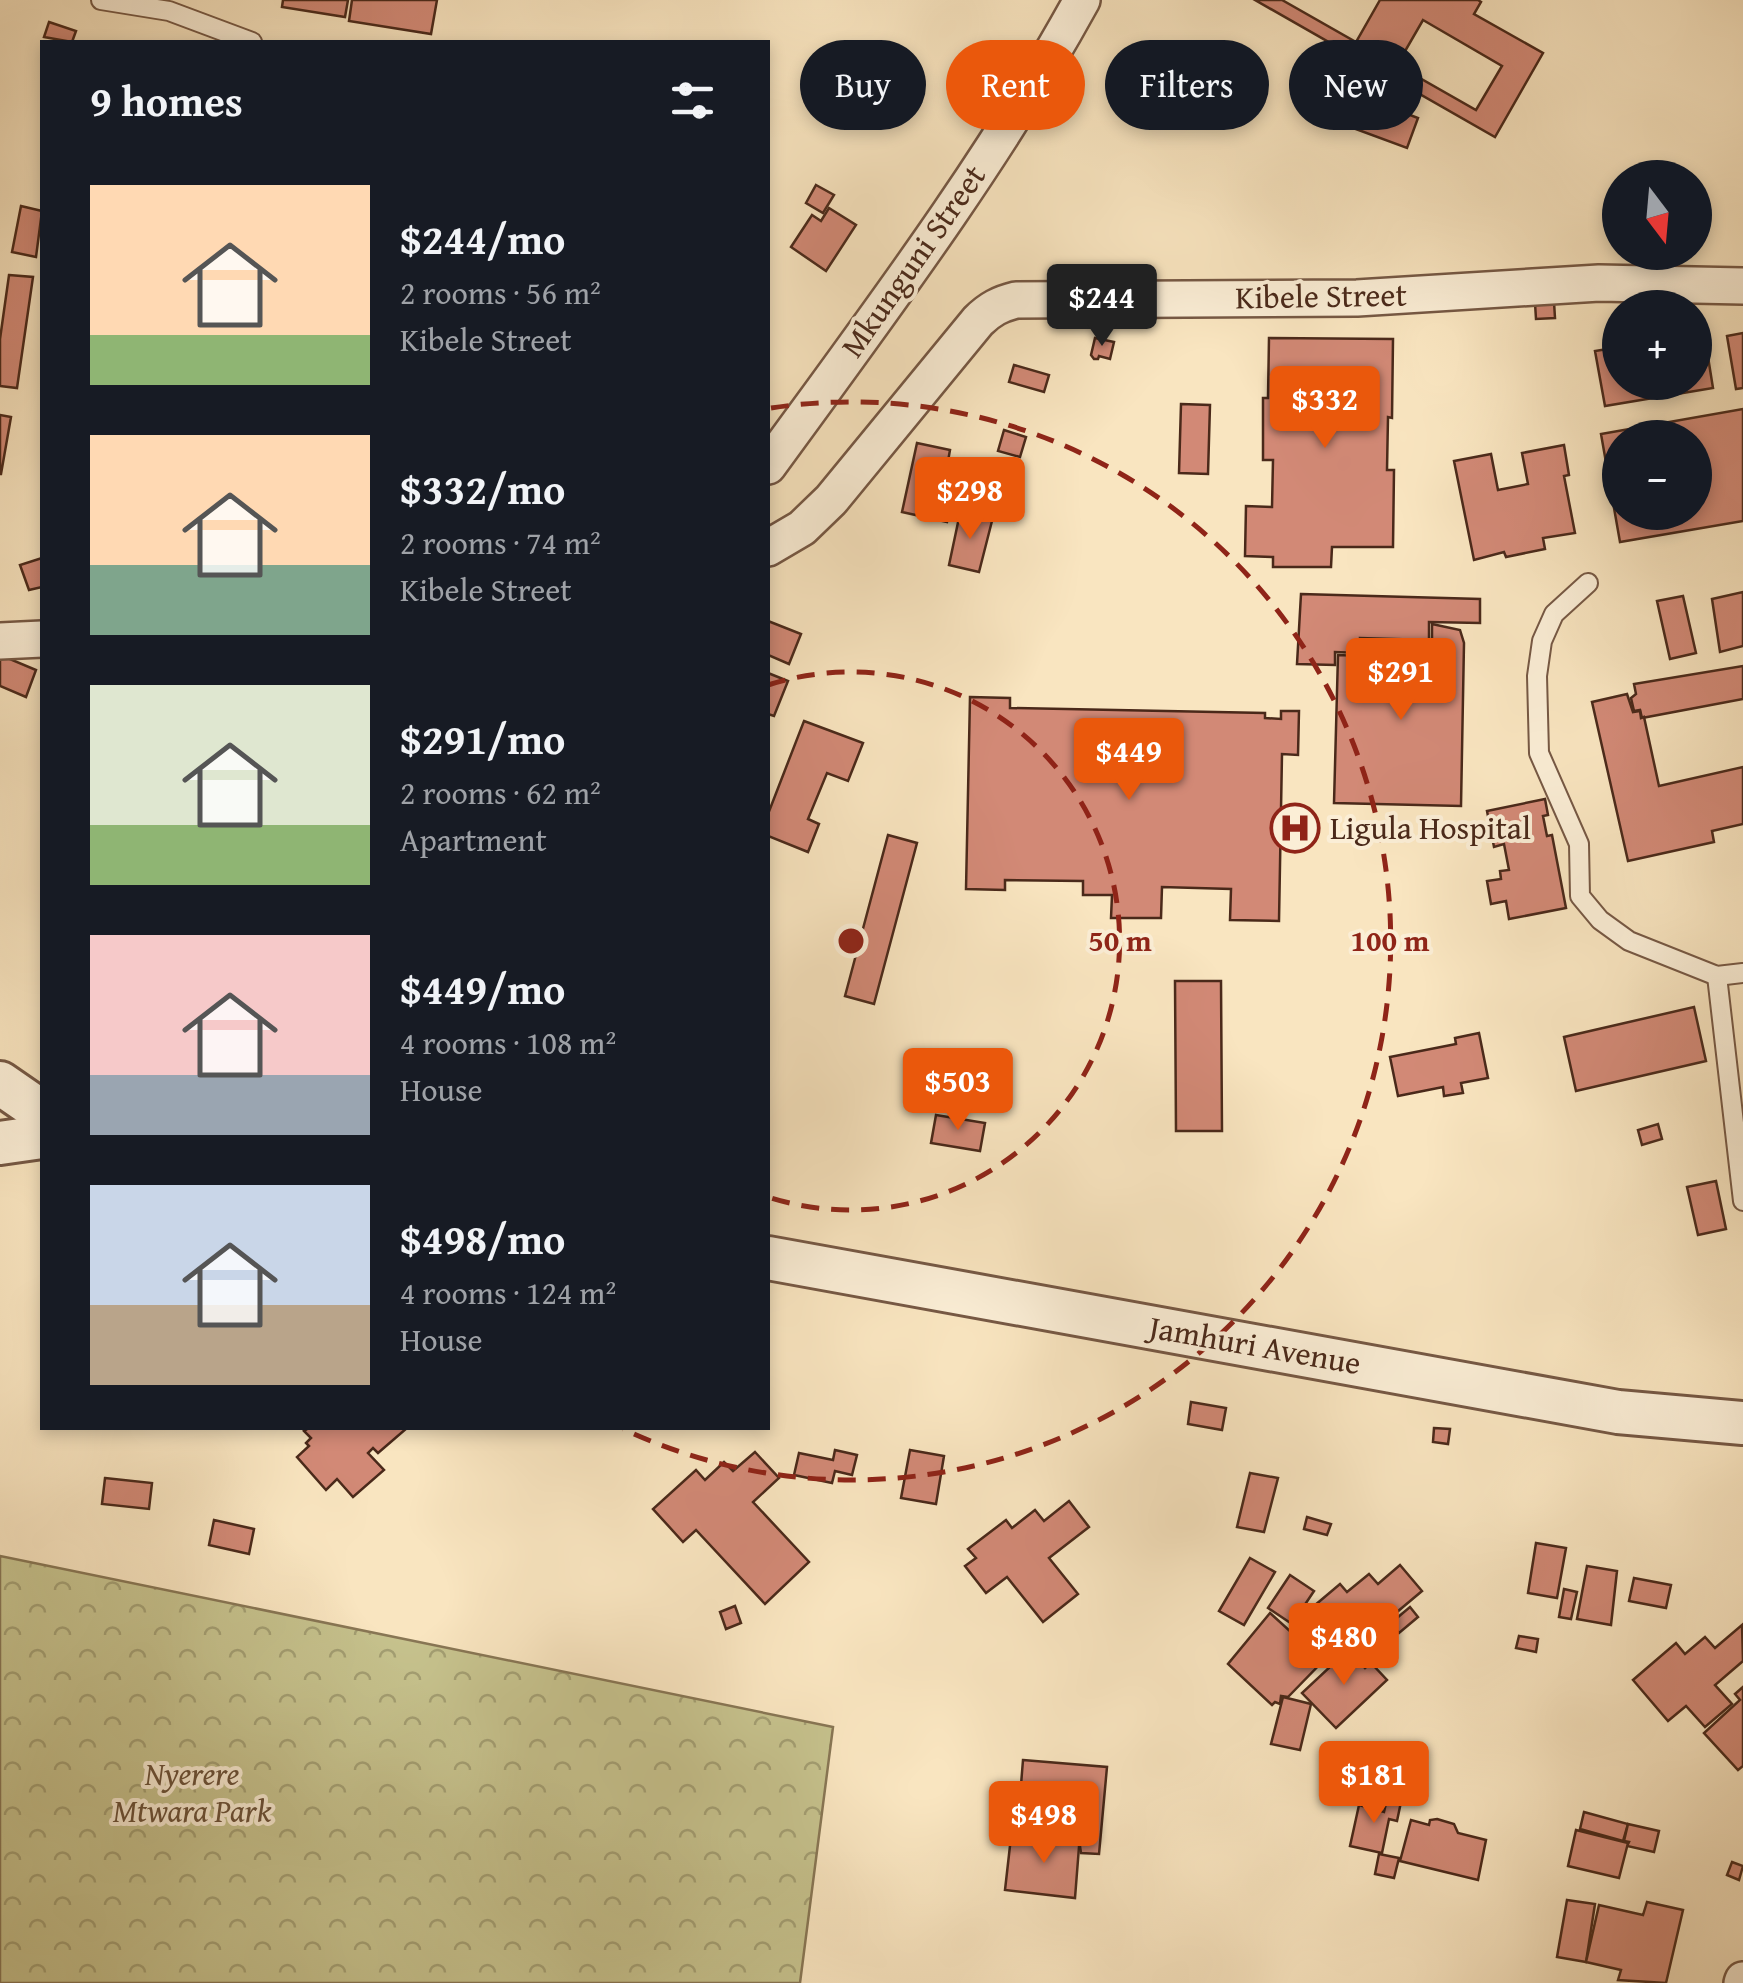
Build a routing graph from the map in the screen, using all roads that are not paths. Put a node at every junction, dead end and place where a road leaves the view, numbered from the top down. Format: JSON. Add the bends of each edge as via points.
{"nodes":[{"id":1,"x":100,"y":0,"type":"edge"},
{"id":2,"x":1082,"y":0,"type":"edge"},
{"id":3,"x":247,"y":40,"type":"edge"},
{"id":4,"x":1743,"y":286,"type":"edge"},
{"id":5,"x":770,"y":463,"type":"edge"},
{"id":6,"x":770,"y":547,"type":"edge"},
{"id":7,"x":1588,"y":583,"type":"dead end"},
{"id":8,"x":40,"y":639,"type":"edge"},
{"id":9,"x":0,"y":641,"type":"edge"},
{"id":10,"x":1743,"y":973,"type":"edge"},
{"id":11,"x":1717,"y":976,"type":"junction"},
{"id":12,"x":0,"y":1083,"type":"edge"},
{"id":13,"x":40,"y":1111,"type":"edge"},
{"id":14,"x":40,"y":1137,"type":"edge"},
{"id":15,"x":0,"y":1144,"type":"edge"},
{"id":16,"x":1743,"y":1200,"type":"edge"},
{"id":17,"x":770,"y":1258,"type":"edge"},
{"id":18,"x":1743,"y":1423,"type":"edge"}],
"edges":[{"from":1,"to":3,"type":"lane","via":[[169,11]]},
{"from":2,"to":5,"type":"street","name":"Mkunguni Street","via":[[1044,70],[904,278]]},
{"from":4,"to":6,"type":"street","name":"Kibele Street","via":[[1599,283],[1357,298],[1016,300],[978,321],[832,500]]},
{"from":7,"to":11,"type":"lane","via":[[1554,614],[1537,676],[1539,753],[1579,844],[1580,896],[1629,940]]},
{"from":8,"to":9,"type":"street"},
{"from":10,"to":11,"type":"lane"},
{"from":11,"to":16,"type":"lane"},
{"from":12,"to":13,"type":"street"},
{"from":14,"to":15,"type":"street"},
{"from":17,"to":18,"type":"street","name":"Jamhuri Avenue","via":[[1618,1412]]}]}
